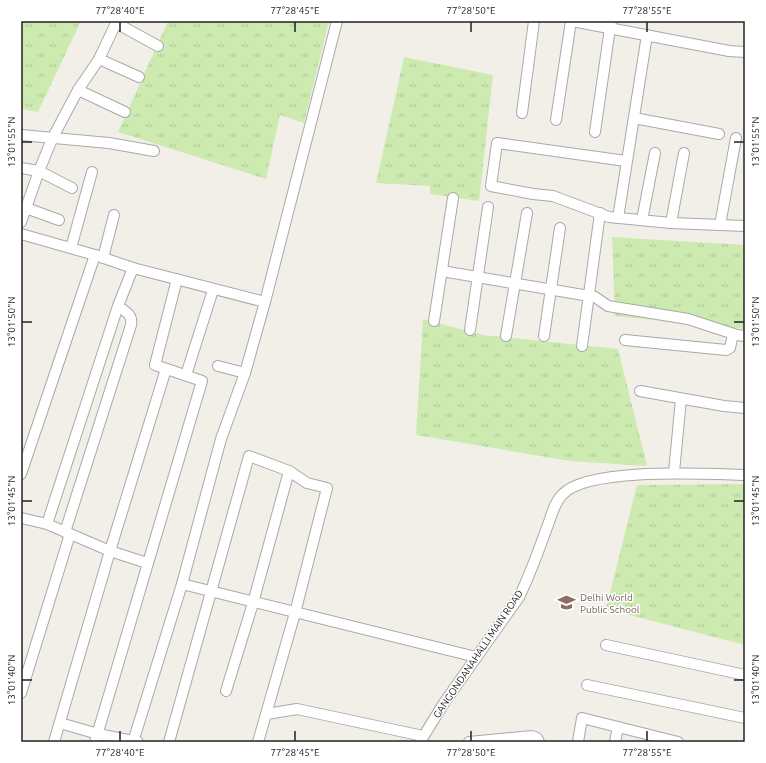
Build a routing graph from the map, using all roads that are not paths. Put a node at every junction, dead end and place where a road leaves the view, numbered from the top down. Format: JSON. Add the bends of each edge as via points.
{"nodes":[{"id":1,"x":336,"y":21,"type":"edge"},
{"id":2,"x":534,"y":21,"type":"edge"},
{"id":3,"x":572,"y":21,"type":"edge"},
{"id":4,"x":116,"y":22,"type":"edge"},
{"id":5,"x":611,"y":25,"type":"edge"},
{"id":6,"x":647,"y":35,"type":"junction"},
{"id":7,"x":158,"y":46,"type":"dead end"},
{"id":8,"x":745,"y":52,"type":"edge"},
{"id":9,"x":99,"y":58,"type":"junction"},
{"id":10,"x":139,"y":77,"type":"dead end"},
{"id":11,"x":78,"y":90,"type":"junction"},
{"id":12,"x":125,"y":112,"type":"dead end"},
{"id":13,"x":522,"y":113,"type":"dead end"},
{"id":14,"x":634,"y":118,"type":"junction"},
{"id":15,"x":556,"y":120,"type":"dead end"},
{"id":16,"x":595,"y":132,"type":"dead end"},
{"id":17,"x":719,"y":134,"type":"dead end"},
{"id":18,"x":21,"y":135,"type":"edge"},
{"id":19,"x":736,"y":138,"type":"dead end"},
{"id":20,"x":52,"y":139,"type":"junction"},
{"id":21,"x":154,"y":151,"type":"dead end"},
{"id":22,"x":656,"y":153,"type":"dead end"},
{"id":23,"x":684,"y":153,"type":"dead end"},
{"id":24,"x":626,"y":161,"type":"junction"},
{"id":25,"x":21,"y":168,"type":"edge"},
{"id":26,"x":39,"y":171,"type":"junction"},
{"id":27,"x":92,"y":172,"type":"dead end"},
{"id":28,"x":72,"y":188,"type":"dead end"},
{"id":29,"x":453,"y":198,"type":"dead end"},
{"id":30,"x":488,"y":207,"type":"dead end"},
{"id":31,"x":26,"y":208,"type":"junction"},
{"id":32,"x":527,"y":213,"type":"dead end"},
{"id":33,"x":600,"y":213,"type":"junction"},
{"id":34,"x":114,"y":215,"type":"dead end"},
{"id":35,"x":618,"y":218,"type":"junction"},
{"id":36,"x":59,"y":220,"type":"dead end"},
{"id":37,"x":642,"y":220,"type":"junction"},
{"id":38,"x":21,"y":222,"type":"edge"},
{"id":39,"x":671,"y":223,"type":"junction"},
{"id":40,"x":720,"y":225,"type":"junction"},
{"id":41,"x":745,"y":226,"type":"edge"},
{"id":42,"x":560,"y":228,"type":"dead end"},
{"id":43,"x":21,"y":234,"type":"edge"},
{"id":44,"x":71,"y":248,"type":"junction"},
{"id":45,"x":99,"y":256,"type":"junction"},
{"id":46,"x":133,"y":268,"type":"junction"},
{"id":47,"x":442,"y":271,"type":"junction"},
{"id":48,"x":479,"y":278,"type":"junction"},
{"id":49,"x":177,"y":279,"type":"junction"},
{"id":50,"x":516,"y":284,"type":"junction"},
{"id":51,"x":213,"y":290,"type":"junction"},
{"id":52,"x":550,"y":290,"type":"junction"},
{"id":53,"x":589,"y":296,"type":"junction"},
{"id":54,"x":265,"y":302,"type":"junction"},
{"id":55,"x":118,"y":306,"type":"junction"},
{"id":56,"x":434,"y":321,"type":"dead end"},
{"id":57,"x":470,"y":330,"type":"dead end"},
{"id":58,"x":733,"y":334,"type":"junction"},
{"id":59,"x":506,"y":336,"type":"dead end"},
{"id":60,"x":544,"y":336,"type":"dead end"},
{"id":61,"x":745,"y":336,"type":"edge"},
{"id":62,"x":625,"y":340,"type":"dead end"},
{"id":63,"x":582,"y":346,"type":"dead end"},
{"id":64,"x":218,"y":366,"type":"dead end"},
{"id":65,"x":166,"y":369,"type":"junction"},
{"id":66,"x":245,"y":373,"type":"junction"},
{"id":67,"x":186,"y":376,"type":"junction"},
{"id":68,"x":640,"y":391,"type":"dead end"},
{"id":69,"x":681,"y":399,"type":"junction"},
{"id":70,"x":745,"y":408,"type":"edge"},
{"id":71,"x":289,"y":470,"type":"junction"},
{"id":72,"x":674,"y":472,"type":"junction"},
{"id":73,"x":21,"y":474,"type":"edge"},
{"id":74,"x":745,"y":476,"type":"edge"},
{"id":75,"x":21,"y":518,"type":"edge"},
{"id":76,"x":46,"y":524,"type":"junction"},
{"id":77,"x":67,"y":533,"type":"junction"},
{"id":78,"x":110,"y":551,"type":"junction"},
{"id":79,"x":147,"y":563,"type":"junction"},
{"id":80,"x":182,"y":584,"type":"junction"},
{"id":81,"x":212,"y":591,"type":"junction"},
{"id":82,"x":253,"y":603,"type":"junction"},
{"id":83,"x":295,"y":613,"type":"junction"},
{"id":84,"x":606,"y":645,"type":"dead end"},
{"id":85,"x":476,"y":657,"type":"junction"},
{"id":86,"x":745,"y":675,"type":"edge"},
{"id":87,"x":587,"y":685,"type":"dead end"},
{"id":88,"x":226,"y":692,"type":"dead end"},
{"id":89,"x":21,"y":693,"type":"edge"},
{"id":90,"x":267,"y":714,"type":"junction"},
{"id":91,"x":745,"y":718,"type":"edge"},
{"id":92,"x":60,"y":723,"type":"junction"},
{"id":93,"x":618,"y":727,"type":"junction"},
{"id":94,"x":97,"y":738,"type":"edge"},
{"id":95,"x":422,"y":739,"type":"edge"},
{"id":96,"x":666,"y":740,"type":"edge"},
{"id":97,"x":54,"y":742,"type":"edge"},
{"id":98,"x":135,"y":742,"type":"edge"},
{"id":99,"x":169,"y":742,"type":"edge"},
{"id":100,"x":258,"y":742,"type":"edge"},
{"id":101,"x":469,"y":742,"type":"edge"},
{"id":102,"x":539,"y":742,"type":"edge"},
{"id":103,"x":578,"y":742,"type":"edge"},
{"id":104,"x":615,"y":742,"type":"edge"},
{"id":105,"x":678,"y":742,"type":"edge"}],
"edges":[{"from":1,"to":54,"type":"street"},
{"from":2,"to":13,"type":"street"},
{"from":3,"to":5,"type":"street"},
{"from":3,"to":15,"type":"street"},
{"from":4,"to":7,"type":"street"},
{"from":4,"to":9,"type":"street"},
{"from":5,"to":6,"type":"street"},
{"from":5,"to":16,"type":"street"},
{"from":6,"to":8,"type":"street"},
{"from":6,"to":14,"type":"street"},
{"from":9,"to":10,"type":"street"},
{"from":9,"to":11,"type":"street"},
{"from":11,"to":12,"type":"street"},
{"from":11,"to":20,"type":"street"},
{"from":14,"to":17,"type":"street"},
{"from":14,"to":24,"type":"street"},
{"from":18,"to":20,"type":"street"},
{"from":19,"to":40,"type":"street"},
{"from":20,"to":21,"type":"street","via":[[109,143]]},
{"from":20,"to":26,"type":"street"},
{"from":22,"to":37,"type":"street"},
{"from":23,"to":39,"type":"street"},
{"from":24,"to":33,"type":"street","via":[[497,143],[491,186],[553,196]]},
{"from":24,"to":35,"type":"street"},
{"from":25,"to":26,"type":"street"},
{"from":26,"to":28,"type":"street"},
{"from":26,"to":31,"type":"street"},
{"from":27,"to":44,"type":"street"},
{"from":29,"to":47,"type":"street"},
{"from":30,"to":48,"type":"street"},
{"from":31,"to":36,"type":"street"},
{"from":31,"to":38,"type":"street"},
{"from":32,"to":50,"type":"street"},
{"from":33,"to":35,"type":"street"},
{"from":33,"to":53,"type":"street"},
{"from":34,"to":45,"type":"street"},
{"from":35,"to":37,"type":"street"},
{"from":37,"to":39,"type":"street"},
{"from":39,"to":40,"type":"street"},
{"from":40,"to":41,"type":"street"},
{"from":42,"to":52,"type":"street"},
{"from":43,"to":44,"type":"street"},
{"from":44,"to":45,"type":"street"},
{"from":45,"to":46,"type":"street"},
{"from":45,"to":73,"type":"street"},
{"from":46,"to":49,"type":"street"},
{"from":46,"to":55,"type":"street"},
{"from":47,"to":48,"type":"street"},
{"from":47,"to":56,"type":"street"},
{"from":48,"to":50,"type":"street"},
{"from":48,"to":57,"type":"street"},
{"from":49,"to":51,"type":"street"},
{"from":49,"to":65,"type":"street","via":[[155,365]]},
{"from":50,"to":52,"type":"street"},
{"from":50,"to":59,"type":"street"},
{"from":51,"to":54,"type":"street"},
{"from":51,"to":67,"type":"street"},
{"from":52,"to":53,"type":"street"},
{"from":52,"to":60,"type":"street"},
{"from":53,"to":58,"type":"street","via":[[608,306],[688,319]]},
{"from":53,"to":63,"type":"street"},
{"from":54,"to":66,"type":"street"},
{"from":55,"to":76,"type":"street"},
{"from":55,"to":77,"type":"street","via":[[130,315],[131,325]]},
{"from":58,"to":61,"type":"street"},
{"from":58,"to":62,"type":"street","via":[[730,348],[726,350]]},
{"from":64,"to":66,"type":"street"},
{"from":65,"to":67,"type":"street"},
{"from":65,"to":78,"type":"street"},
{"from":66,"to":80,"type":"street","via":[[220,439]]},
{"from":67,"to":79,"type":"street","via":[[202,381]]},
{"from":68,"to":69,"type":"street"},
{"from":69,"to":70,"type":"street"},
{"from":69,"to":72,"type":"street"},
{"from":71,"to":81,"type":"street","via":[[249,456]]},
{"from":71,"to":82,"type":"street"},
{"from":71,"to":83,"type":"street","via":[[307,483],[327,488]]},
{"from":72,"to":74,"type":"street","name":"GANGONDANAHALLI MAIN ROAD"},
{"from":72,"to":85,"type":"street","name":"GANGONDANAHALLI MAIN ROAD","via":[[616,477],[579,484],[562,494],[528,580],[519,597]]},
{"from":75,"to":76,"type":"street"},
{"from":76,"to":77,"type":"street"},
{"from":77,"to":78,"type":"street"},
{"from":77,"to":89,"type":"street"},
{"from":78,"to":79,"type":"street"},
{"from":78,"to":92,"type":"street"},
{"from":79,"to":94,"type":"street"},
{"from":80,"to":81,"type":"street"},
{"from":80,"to":98,"type":"street"},
{"from":81,"to":82,"type":"street"},
{"from":81,"to":99,"type":"street"},
{"from":82,"to":83,"type":"street"},
{"from":82,"to":88,"type":"street"},
{"from":83,"to":85,"type":"street"},
{"from":83,"to":90,"type":"street"},
{"from":84,"to":86,"type":"street"},
{"from":85,"to":95,"type":"street","name":"GANGONDANAHALLI MAIN ROAD"},
{"from":87,"to":91,"type":"street"},
{"from":90,"to":95,"type":"street","via":[[297,709]]},
{"from":90,"to":100,"type":"street"},
{"from":92,"to":94,"type":"street"},
{"from":92,"to":97,"type":"street"},
{"from":93,"to":96,"type":"street"},
{"from":93,"to":103,"type":"street","via":[[582,718]]},
{"from":93,"to":104,"type":"street"},
{"from":94,"to":98,"type":"street"},
{"from":96,"to":105,"type":"street"},
{"from":101,"to":102,"type":"street","via":[[532,736]]}]}
